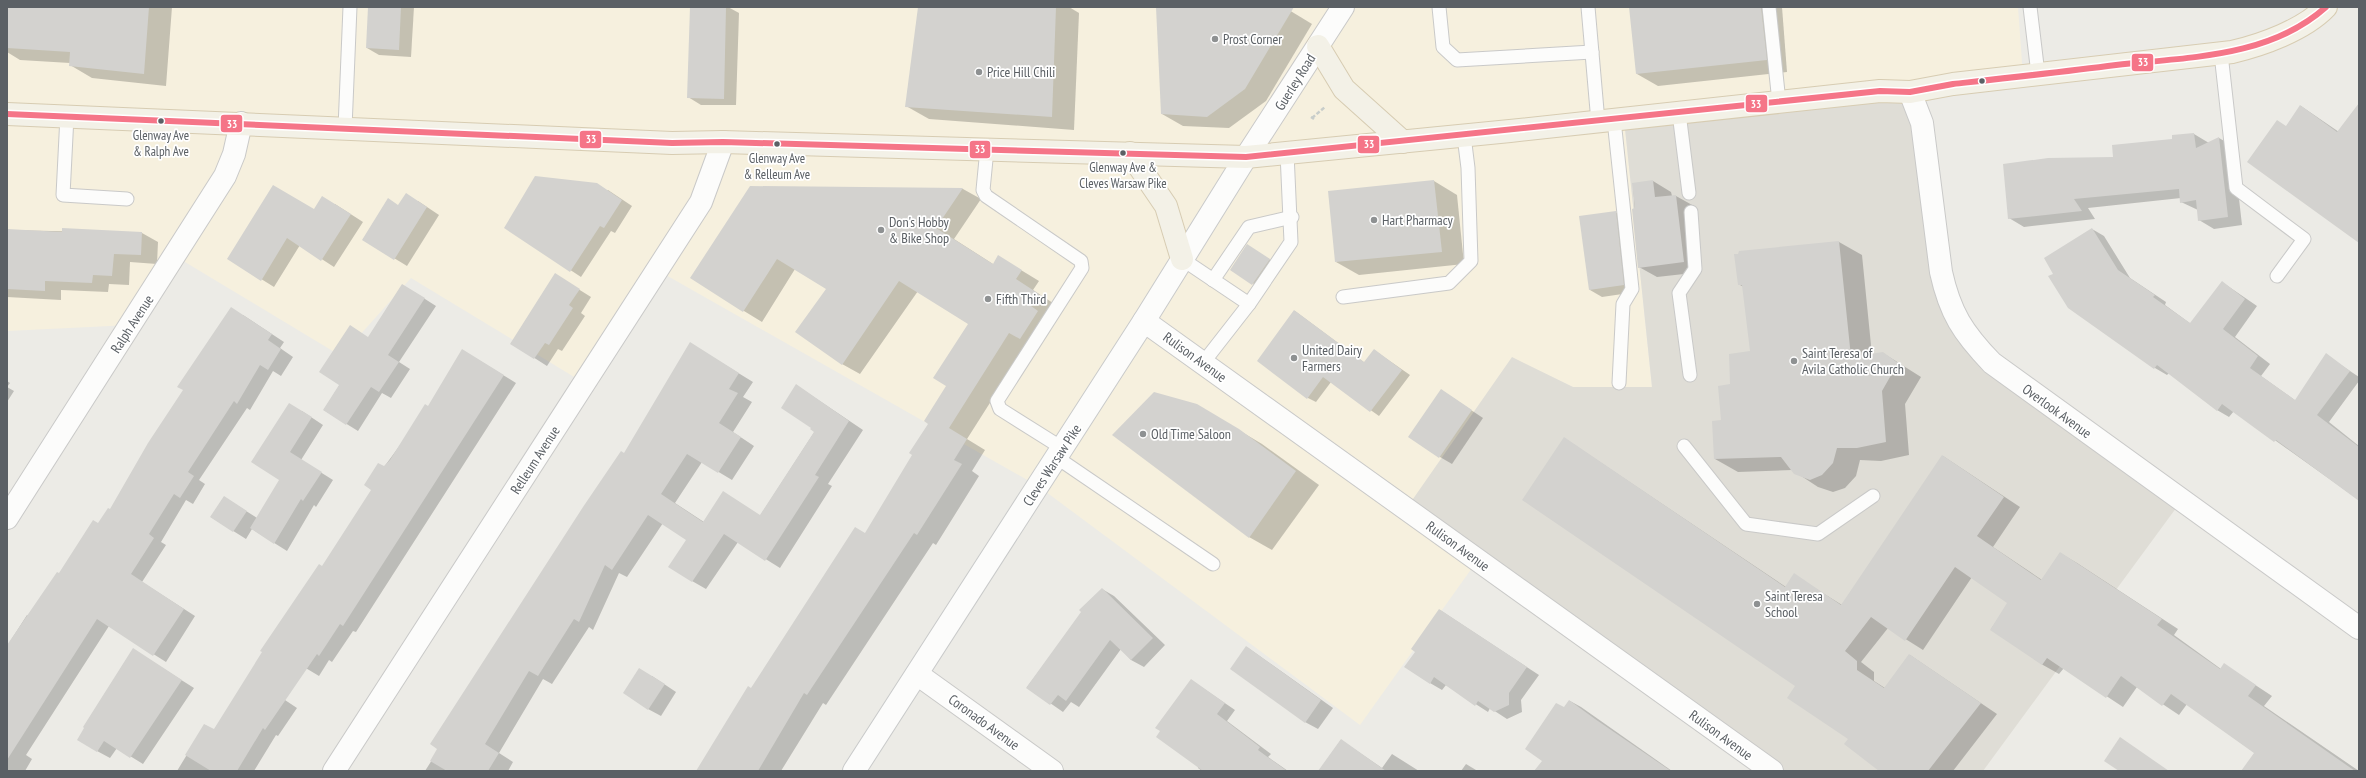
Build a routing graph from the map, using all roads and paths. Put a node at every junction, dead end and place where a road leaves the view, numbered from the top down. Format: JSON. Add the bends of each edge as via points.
{"nodes":[{"id":1,"x":350,"y":7,"type":"edge"},
{"id":2,"x":1343,"y":7,"type":"edge"},
{"id":3,"x":1439,"y":7,"type":"edge"},
{"id":4,"x":1588,"y":7,"type":"edge"},
{"id":5,"x":1769,"y":7,"type":"edge"},
{"id":6,"x":2030,"y":7,"type":"edge"},
{"id":7,"x":2326,"y":7,"type":"edge"},
{"id":8,"x":1318,"y":46,"type":"junction"},
{"id":9,"x":1592,"y":52,"type":"junction"},
{"id":10,"x":2221,"y":54,"type":"junction"},
{"id":11,"x":2038,"y":74,"type":"junction"},
{"id":12,"x":1910,"y":92,"type":"junction"},
{"id":13,"x":1779,"y":102,"type":"junction"},
{"id":14,"x":1679,"y":113,"type":"junction"},
{"id":15,"x":7,"y":114,"type":"edge"},
{"id":16,"x":67,"y":116,"type":"junction"},
{"id":17,"x":1311,"y":117,"type":"dead end"},
{"id":18,"x":1314,"y":119,"type":"dead end"},
{"id":19,"x":1606,"y":121,"type":"junction"},
{"id":20,"x":241,"y":123,"type":"junction"},
{"id":21,"x":345,"y":128,"type":"junction"},
{"id":22,"x":1464,"y":136,"type":"junction"},
{"id":23,"x":723,"y":142,"type":"junction"},
{"id":24,"x":1403,"y":142,"type":"junction"},
{"id":25,"x":987,"y":150,"type":"junction"},
{"id":26,"x":1130,"y":153,"type":"junction"},
{"id":27,"x":1287,"y":153,"type":"junction"},
{"id":28,"x":1246,"y":157,"type":"junction"},
{"id":29,"x":1689,"y":193,"type":"dead end"},
{"id":30,"x":127,"y":200,"type":"dead end"},
{"id":31,"x":1691,"y":212,"type":"dead end"},
{"id":32,"x":1292,"y":217,"type":"junction"},
{"id":33,"x":1182,"y":259,"type":"junction"},
{"id":34,"x":2277,"y":276,"type":"dead end"},
{"id":35,"x":1213,"y":280,"type":"junction"},
{"id":36,"x":1343,"y":297,"type":"dead end"},
{"id":37,"x":1249,"y":304,"type":"junction"},
{"id":38,"x":1144,"y":321,"type":"junction"},
{"id":39,"x":1203,"y":363,"type":"junction"},
{"id":40,"x":1690,"y":375,"type":"dead end"},
{"id":41,"x":1619,"y":383,"type":"dead end"},
{"id":42,"x":1684,"y":446,"type":"dead end"},
{"id":43,"x":1059,"y":453,"type":"junction"},
{"id":44,"x":1873,"y":496,"type":"dead end"},
{"id":45,"x":7,"y":518,"type":"edge"},
{"id":46,"x":1214,"y":564,"type":"dead end"},
{"id":47,"x":2359,"y":628,"type":"edge"},
{"id":48,"x":917,"y":674,"type":"junction"},
{"id":49,"x":334,"y":771,"type":"edge"},
{"id":50,"x":854,"y":771,"type":"edge"},
{"id":51,"x":1052,"y":771,"type":"edge"},
{"id":52,"x":1772,"y":771,"type":"edge"}],
"edges":[{"from":1,"to":21,"type":"lane"},
{"from":2,"to":8,"type":"street","name":"Guerley Road"},
{"from":3,"to":9,"type":"lane","via":[[1443,47],[1458,60]]},
{"from":4,"to":9,"type":"lane"},
{"from":5,"to":13,"type":"lane"},
{"from":6,"to":11,"type":"lane"},
{"from":7,"to":10,"type":"main road","via":[[2285,34],[2254,47]]},
{"from":8,"to":24,"type":"main road","via":[[1344,89]]},
{"from":8,"to":28,"type":"street","name":"Guerley Road"},
{"from":9,"to":19,"type":"lane"},
{"from":10,"to":11,"type":"main road"},
{"from":10,"to":34,"type":"lane","via":[[2236,188],[2304,239]]},
{"from":11,"to":12,"type":"main road"},
{"from":12,"to":13,"type":"main road","via":[[1880,91]]},
{"from":12,"to":47,"type":"street","name":"Overlook Avenue","via":[[1922,123],[1941,272],[1946,293],[1953,313],[1970,340],[1992,364]]},
{"from":13,"to":14,"type":"main road"},
{"from":14,"to":19,"type":"main road"},
{"from":14,"to":29,"type":"lane"},
{"from":15,"to":16,"type":"main road"},
{"from":16,"to":20,"type":"main road"},
{"from":16,"to":30,"type":"lane","via":[[63,195]]},
{"from":17,"to":18,"type":"path"},
{"from":19,"to":22,"type":"main road"},
{"from":19,"to":41,"type":"lane","via":[[1632,289],[1623,304]]},
{"from":20,"to":21,"type":"main road"},
{"from":20,"to":45,"type":"street","name":"Ralph Avenue","via":[[226,176]]},
{"from":21,"to":23,"type":"main road","via":[[672,143]]},
{"from":22,"to":24,"type":"main road"},
{"from":22,"to":36,"type":"lane","via":[[1468,168],[1471,260],[1449,283]]},
{"from":23,"to":25,"type":"main road"},
{"from":23,"to":49,"type":"street","name":"Relleum Avenue","via":[[701,202]]},
{"from":24,"to":27,"type":"main road"},
{"from":25,"to":26,"type":"main road"},
{"from":25,"to":43,"type":"lane","via":[[983,190],[986,196],[1081,261],[1082,268],[997,401],[1000,409]]},
{"from":26,"to":28,"type":"main road"},
{"from":26,"to":33,"type":"main road","via":[[1166,206]]},
{"from":27,"to":28,"type":"main road"},
{"from":27,"to":32,"type":"lane"},
{"from":28,"to":33,"type":"street","name":"Cleves Warsaw Pike"},
{"from":31,"to":40,"type":"lane","via":[[1695,269],[1679,293]]},
{"from":32,"to":35,"type":"lane","via":[[1249,227]]},
{"from":32,"to":37,"type":"lane","via":[[1291,242]]},
{"from":33,"to":35,"type":"lane"},
{"from":33,"to":38,"type":"street","name":"Cleves Warsaw Pike"},
{"from":35,"to":37,"type":"lane"},
{"from":37,"to":39,"type":"lane"},
{"from":38,"to":39,"type":"street","name":"Rulison Avenue"},
{"from":38,"to":43,"type":"street","name":"Cleves Warsaw Pike"},
{"from":39,"to":52,"type":"street","name":"Rulison Avenue"},
{"from":42,"to":44,"type":"lane","via":[[1746,524],[1818,534]]},
{"from":43,"to":46,"type":"lane"},
{"from":43,"to":48,"type":"street","name":"Cleves Warsaw Pike"},
{"from":48,"to":50,"type":"street","name":"Cleves Warsaw Pike"},
{"from":48,"to":51,"type":"street","name":"Coronado Avenue"}]}
